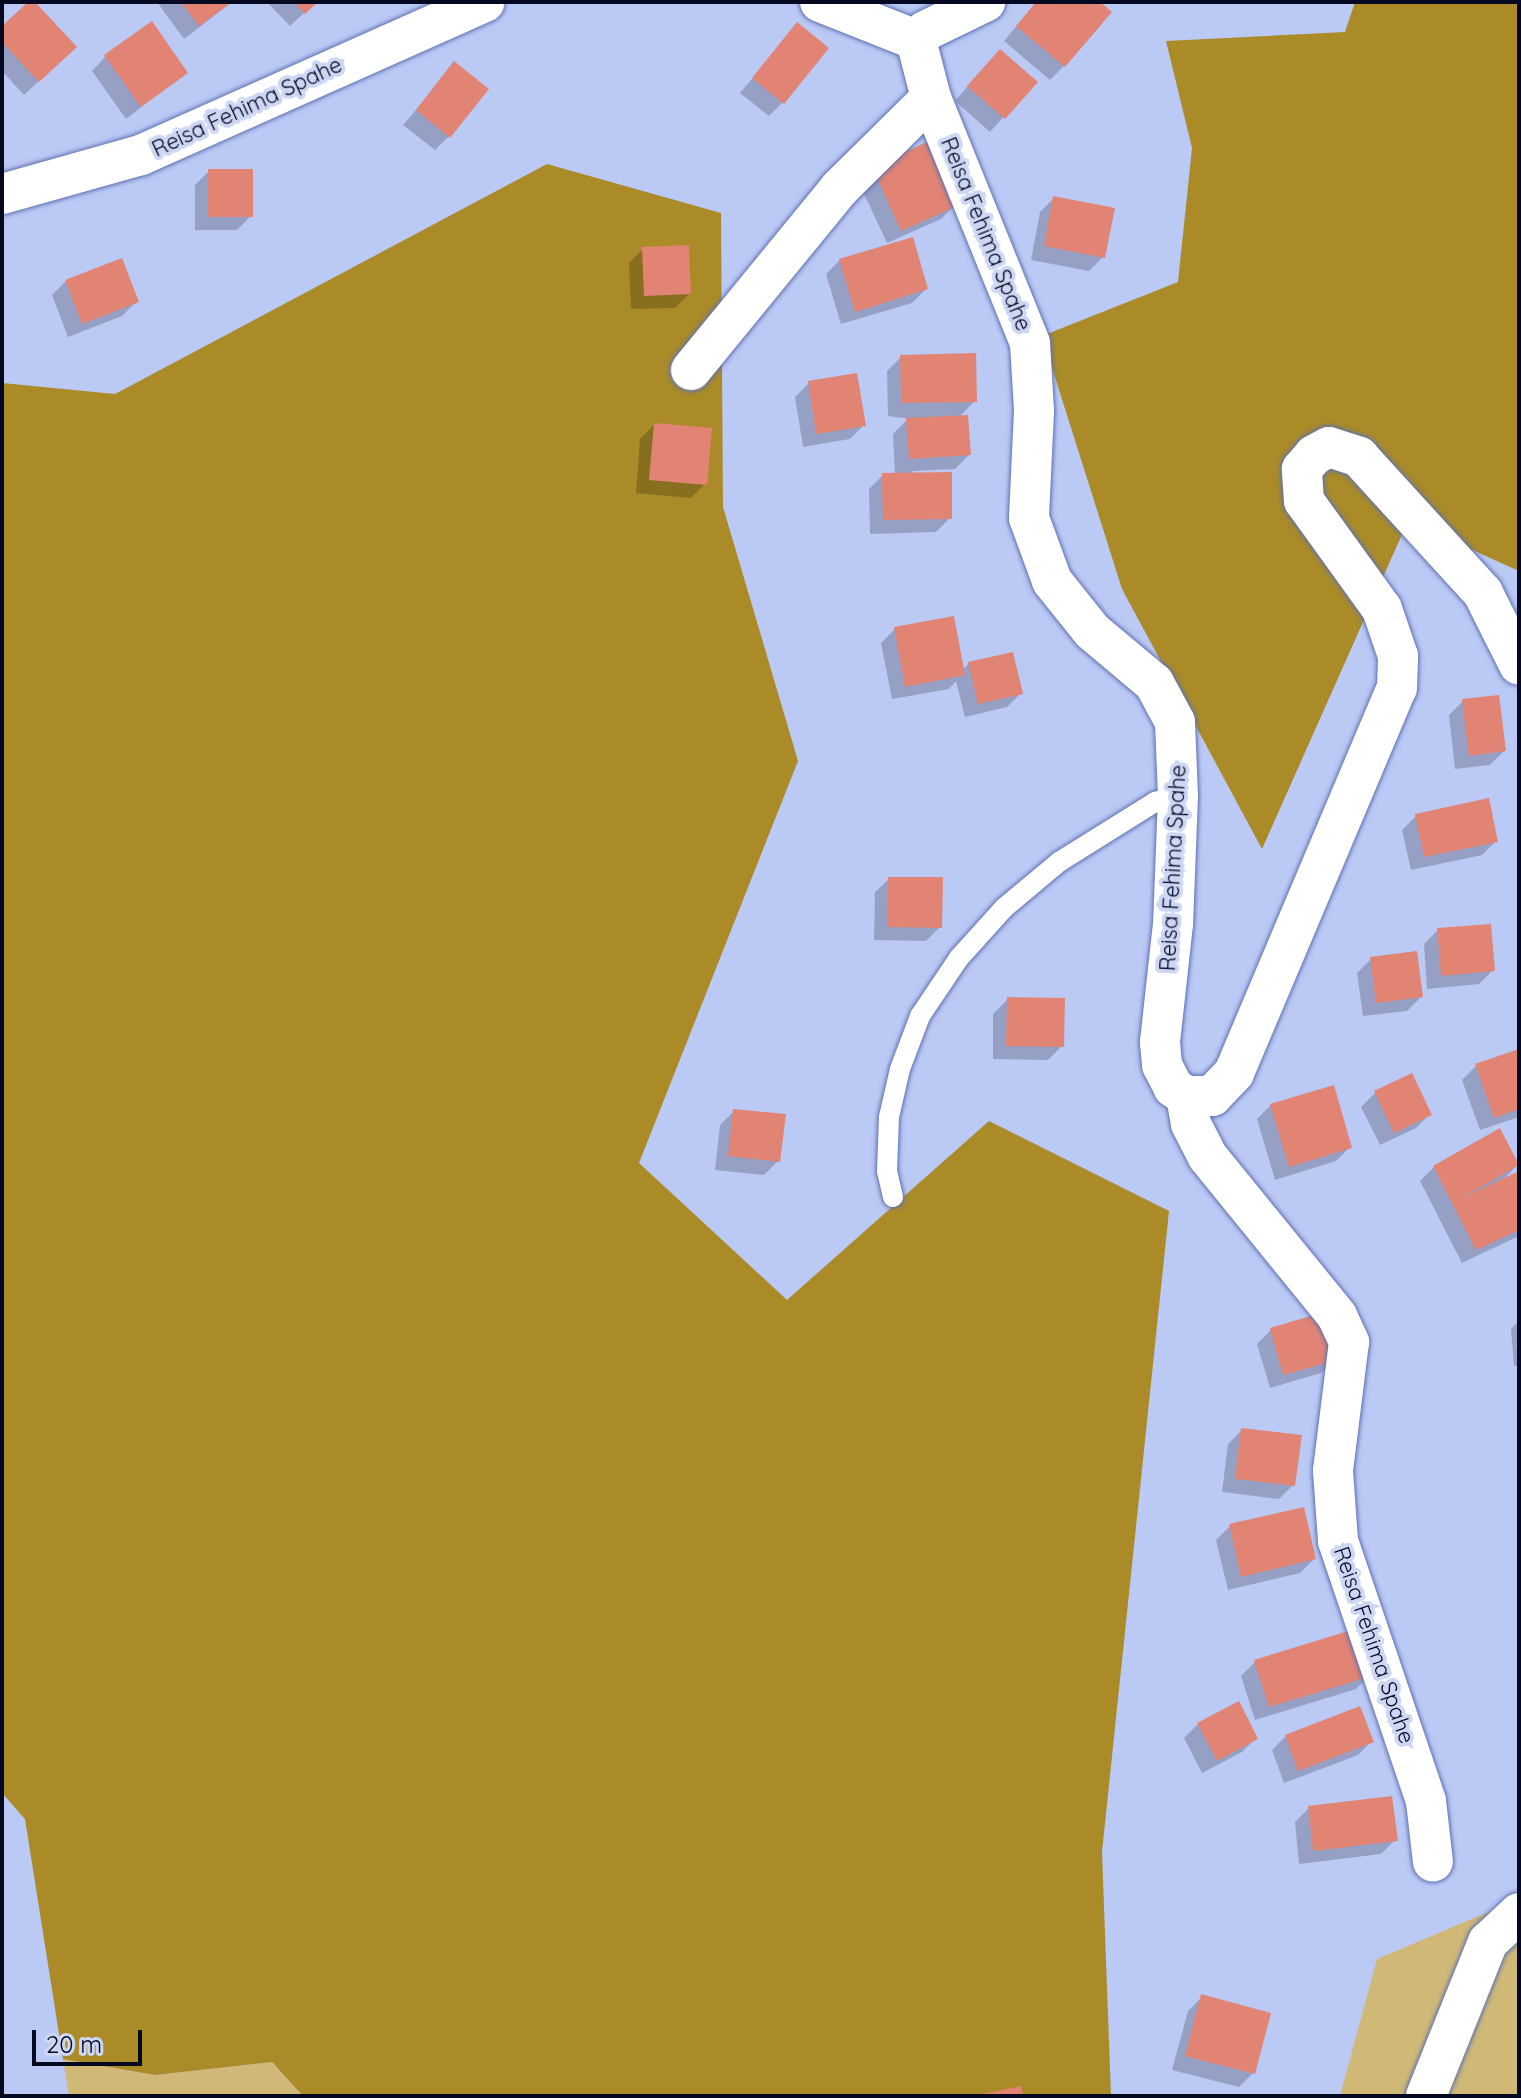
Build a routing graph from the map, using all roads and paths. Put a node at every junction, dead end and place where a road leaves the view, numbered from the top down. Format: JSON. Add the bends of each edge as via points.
{"nodes":[{"id":1,"x":485,"y":2,"type":"edge"},
{"id":2,"x":820,"y":2,"type":"edge"},
{"id":3,"x":952,"y":2,"type":"edge"},
{"id":4,"x":985,"y":2,"type":"edge"},
{"id":5,"x":920,"y":36,"type":"junction"},
{"id":6,"x":931,"y":98,"type":"junction"},
{"id":7,"x":2,"y":194,"type":"edge"},
{"id":8,"x":691,"y":370,"type":"dead end"},
{"id":9,"x":1519,"y":665,"type":"edge"},
{"id":10,"x":1178,"y":796,"type":"junction"},
{"id":11,"x":1186,"y":1096,"type":"junction"},
{"id":12,"x":893,"y":1197,"type":"dead end"},
{"id":13,"x":1433,"y":1862,"type":"dead end"},
{"id":14,"x":1519,"y":1913,"type":"edge"},
{"id":15,"x":1426,"y":2096,"type":"edge"}],
"edges":[{"from":1,"to":7,"type":"street","name":"Reisa Fehima Spahe","via":[[141,155]]},
{"from":2,"to":5,"type":"street"},
{"from":3,"to":5,"type":"street"},
{"from":4,"to":5,"type":"street"},
{"from":5,"to":6,"type":"street","name":"Reisa Fehima Spahe"},
{"from":6,"to":8,"type":"street","via":[[840,188]]},
{"from":6,"to":10,"type":"street","name":"Reisa Fehima Spahe","via":[[1030,343],[1034,411],[1029,518],[1042,556],[1052,581],[1092,631],[1154,683],[1175,722]]},
{"from":9,"to":11,"type":"street","via":[[1483,593],[1359,457],[1329,447],[1314,455],[1302,469],[1304,501],[1382,609],[1398,656],[1397,688],[1317,867],[1244,1055],[1223,1088],[1199,1098]]},
{"from":10,"to":11,"type":"street","name":"Reisa Fehima Spahe","via":[[1160,1042],[1166,1077]]},
{"from":10,"to":12,"type":"lane","via":[[1155,802],[1059,862],[1004,908],[959,958],[920,1016],[900,1069],[889,1117],[887,1171]]},
{"from":11,"to":13,"type":"street","name":"Reisa Fehima Spahe","via":[[1191,1124],[1208,1157],[1337,1316],[1349,1342],[1333,1471],[1338,1541],[1418,1776]]},
{"from":14,"to":15,"type":"street","via":[[1488,1942]]}]}
